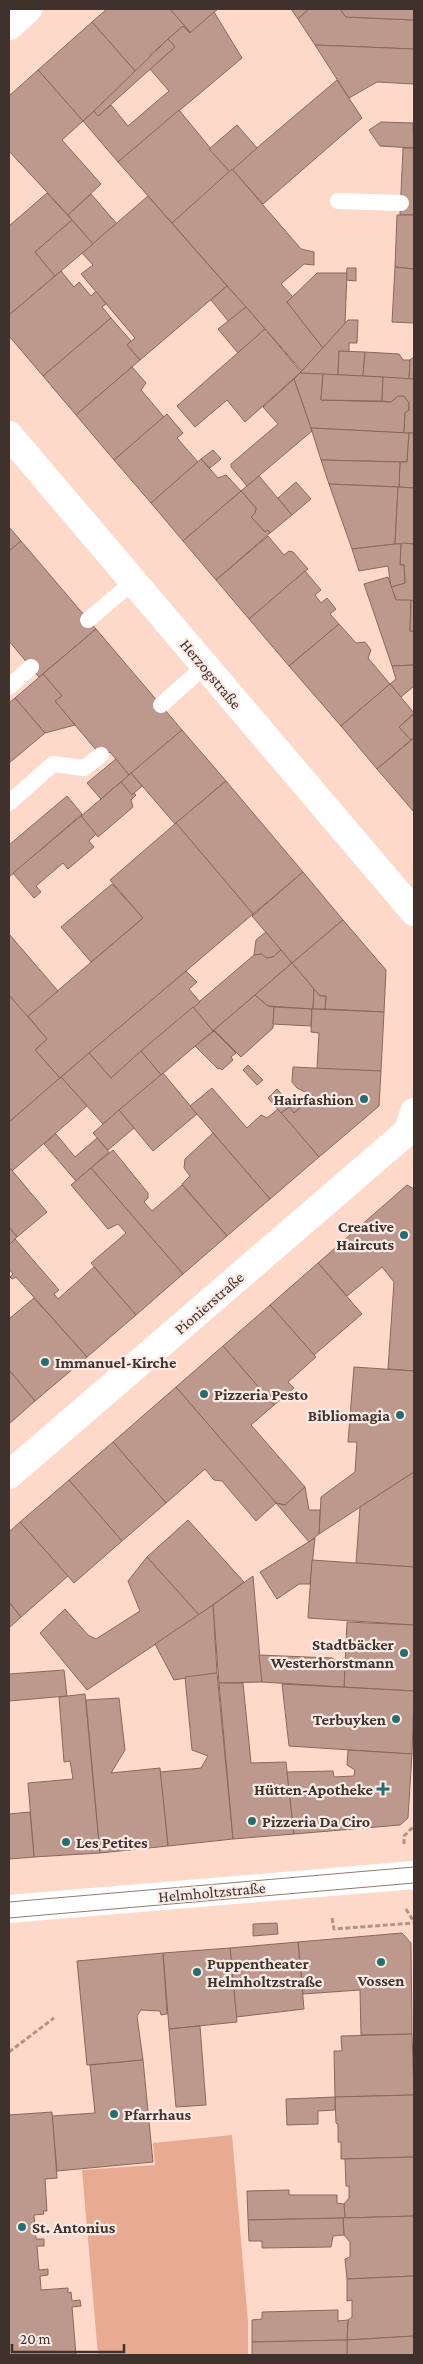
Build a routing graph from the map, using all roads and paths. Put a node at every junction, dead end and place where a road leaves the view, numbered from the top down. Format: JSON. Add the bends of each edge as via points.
{"nodes":[{"id":1,"x":28,"y":9,"type":"edge"},
{"id":2,"x":9,"y":26,"type":"edge"},
{"id":3,"x":338,"y":201,"type":"dead end"},
{"id":4,"x":401,"y":203,"type":"dead end"},
{"id":5,"x":9,"y":435,"type":"edge"},
{"id":6,"x":134,"y":582,"type":"junction"},
{"id":7,"x":88,"y":620,"type":"dead end"},
{"id":8,"x":205,"y":666,"type":"junction"},
{"id":9,"x":31,"y":667,"type":"dead end"},
{"id":10,"x":9,"y":687,"type":"edge"},
{"id":11,"x":161,"y":704,"type":"dead end"},
{"id":12,"x":101,"y":755,"type":"dead end"},
{"id":13,"x":9,"y":803,"type":"edge"},
{"id":14,"x":405,"y":890,"type":"edge"},
{"id":15,"x":414,"y":912,"type":"edge"},
{"id":16,"x":411,"y":1122,"type":"edge"},
{"id":17,"x":9,"y":1475,"type":"edge"},
{"id":18,"x":414,"y":1826,"type":"edge"},
{"id":19,"x":404,"y":1843,"type":"dead end"},
{"id":20,"x":414,"y":1875,"type":"edge"},
{"id":21,"x":406,"y":1908,"type":"dead end"},
{"id":22,"x":9,"y":1909,"type":"edge"},
{"id":23,"x":332,"y":1918,"type":"dead end"},
{"id":24,"x":414,"y":1922,"type":"edge"},
{"id":25,"x":54,"y":2018,"type":"dead end"},
{"id":26,"x":9,"y":2052,"type":"edge"}],
"edges":[{"from":1,"to":2,"type":"street"},
{"from":3,"to":4,"type":"lane"},
{"from":5,"to":6,"type":"street","name":"Herzogstraße"},
{"from":6,"to":7,"type":"lane"},
{"from":6,"to":8,"type":"street","name":"Herzogstraße"},
{"from":8,"to":11,"type":"lane"},
{"from":8,"to":14,"type":"street","name":"Herzogstraße"},
{"from":9,"to":10,"type":"lane"},
{"from":12,"to":13,"type":"lane","via":[[84,768],[53,764]]},
{"from":14,"to":15,"type":"street","name":"Herzogstraße"},
{"from":16,"to":17,"type":"street","name":"Pionierstraße"},
{"from":18,"to":19,"type":"path","via":[[404,1836]]},
{"from":20,"to":22,"type":"street","name":"Helmholtzstraße"},
{"from":21,"to":24,"type":"path"},
{"from":23,"to":24,"type":"path","via":[[334,1929]]},
{"from":25,"to":26,"type":"path"}]}
